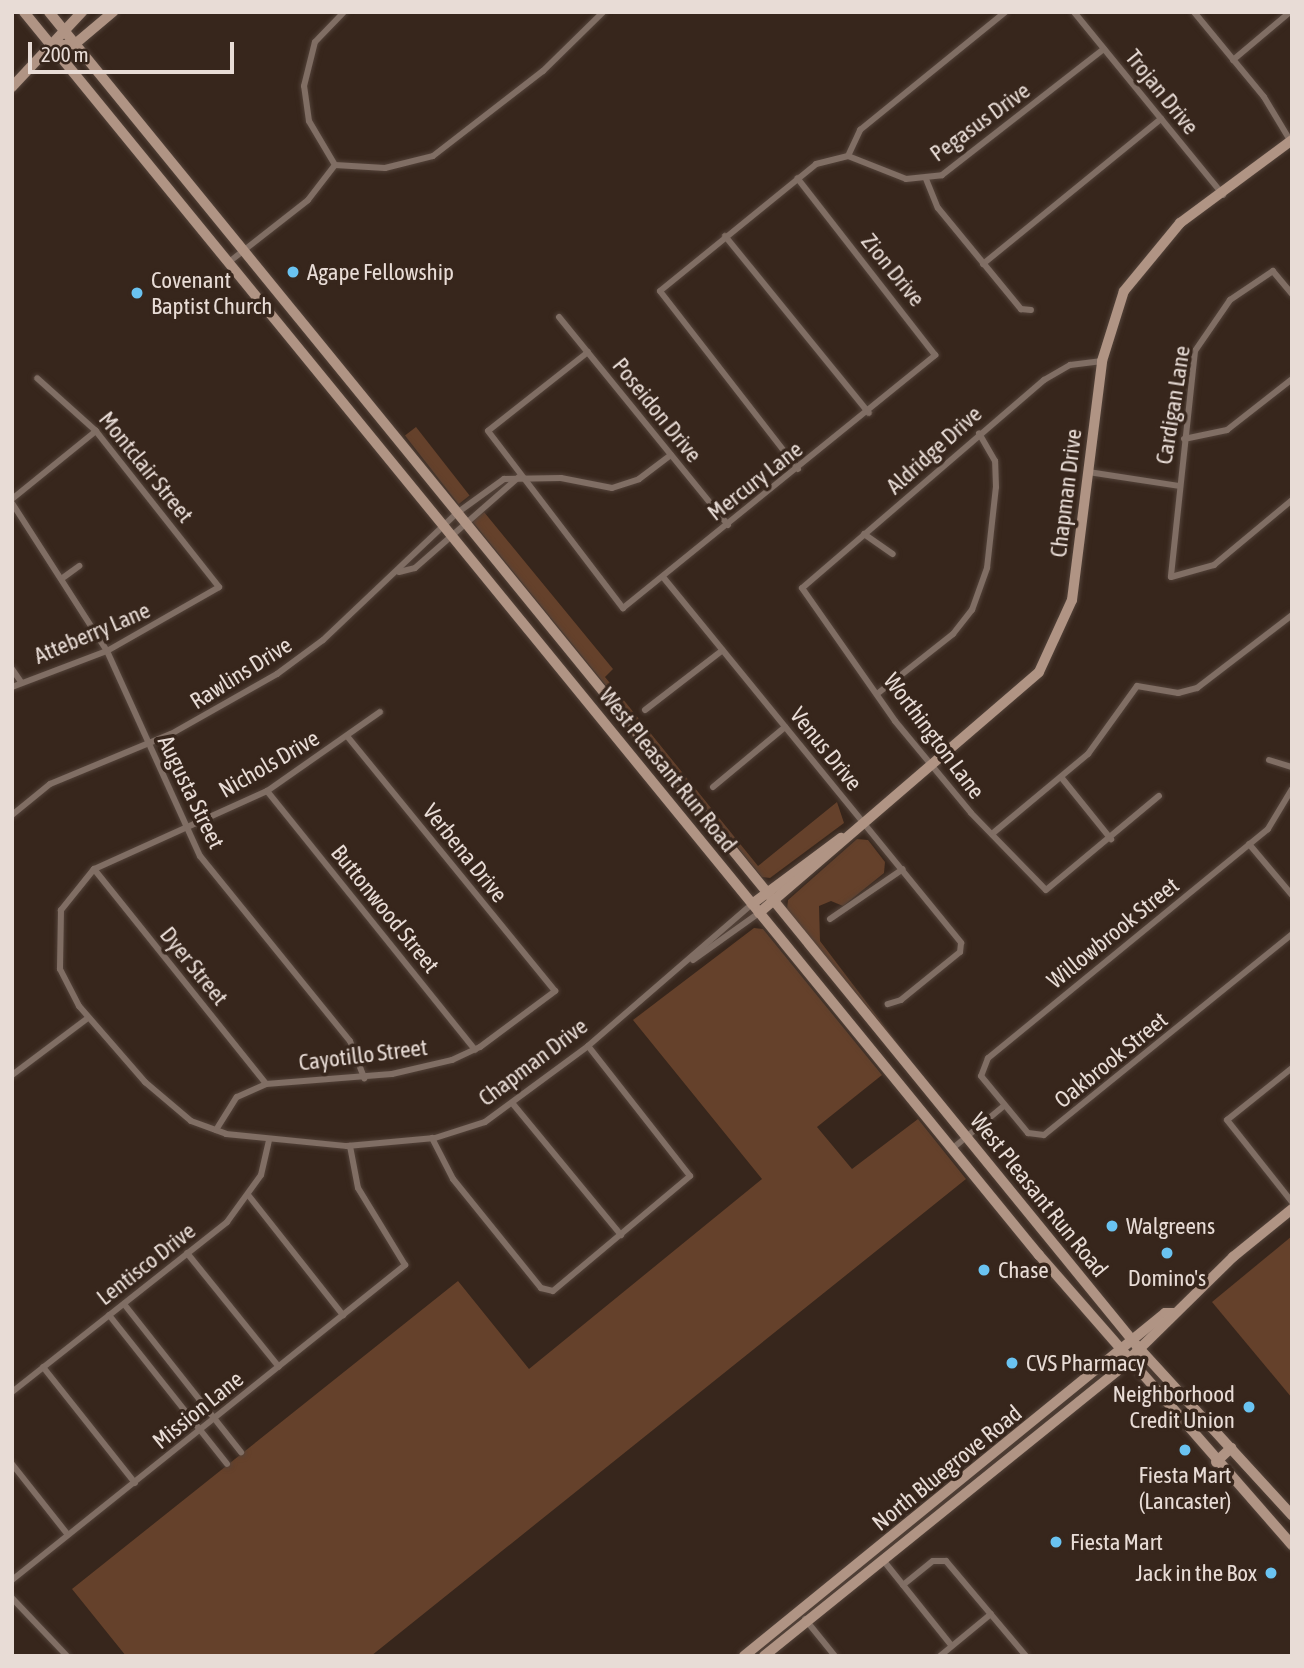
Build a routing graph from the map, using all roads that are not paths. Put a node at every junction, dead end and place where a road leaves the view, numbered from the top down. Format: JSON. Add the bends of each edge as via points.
{"nodes":[{"id":1,"x":24,"y":12,"type":"edge"},
{"id":2,"x":49,"y":12,"type":"edge"},
{"id":3,"x":82,"y":12,"type":"edge"},
{"id":4,"x":113,"y":12,"type":"edge"},
{"id":5,"x":344,"y":12,"type":"edge"},
{"id":6,"x":603,"y":12,"type":"edge"},
{"id":7,"x":1005,"y":12,"type":"edge"},
{"id":8,"x":1074,"y":12,"type":"edge"},
{"id":9,"x":1194,"y":12,"type":"edge"},
{"id":10,"x":1290,"y":12,"type":"edge"},
{"id":11,"x":62,"y":28,"type":"junction"},
{"id":12,"x":75,"y":44,"type":"junction"},
{"id":13,"x":51,"y":46,"type":"junction"},
{"id":14,"x":1104,"y":49,"type":"junction"},
{"id":15,"x":1233,"y":60,"type":"junction"},
{"id":16,"x":12,"y":86,"type":"edge"},
{"id":17,"x":1161,"y":119,"type":"junction"},
{"id":18,"x":1291,"y":142,"type":"edge"},
{"id":19,"x":848,"y":156,"type":"junction"},
{"id":20,"x":335,"y":165,"type":"junction"},
{"id":21,"x":797,"y":178,"type":"junction"},
{"id":22,"x":926,"y":179,"type":"junction"},
{"id":23,"x":1223,"y":195,"type":"junction"},
{"id":24,"x":725,"y":236,"type":"junction"},
{"id":25,"x":242,"y":251,"type":"junction"},
{"id":26,"x":229,"y":262,"type":"junction"},
{"id":27,"x":983,"y":264,"type":"junction"},
{"id":28,"x":1292,"y":294,"type":"edge"},
{"id":29,"x":1031,"y":310,"type":"dead end"},
{"id":30,"x":559,"y":317,"type":"dead end"},
{"id":31,"x":588,"y":352,"type":"junction"},
{"id":32,"x":1102,"y":361,"type":"junction"},
{"id":33,"x":37,"y":378,"type":"dead end"},
{"id":34,"x":1292,"y":379,"type":"edge"},
{"id":35,"x":909,"y":381,"type":"joint"},
{"id":36,"x":869,"y":413,"type":"junction"},
{"id":37,"x":96,"y":431,"type":"junction"},
{"id":38,"x":979,"y":432,"type":"junction"},
{"id":39,"x":1184,"y":439,"type":"junction"},
{"id":40,"x":671,"y":455,"type":"junction"},
{"id":41,"x":798,"y":469,"type":"junction"},
{"id":42,"x":1088,"y":472,"type":"junction"},
{"id":43,"x":519,"y":477,"type":"junction"},
{"id":44,"x":1179,"y":486,"type":"junction"},
{"id":45,"x":1292,"y":500,"type":"edge"},
{"id":46,"x":12,"y":501,"type":"edge"},
{"id":47,"x":460,"y":517,"type":"junction"},
{"id":48,"x":728,"y":524,"type":"junction"},
{"id":49,"x":444,"y":526,"type":"junction"},
{"id":50,"x":864,"y":534,"type":"junction"},
{"id":51,"x":453,"y":537,"type":"junction"},
{"id":52,"x":893,"y":554,"type":"dead end"},
{"id":53,"x":79,"y":566,"type":"dead end"},
{"id":54,"x":398,"y":573,"type":"junction"},
{"id":55,"x":64,"y":577,"type":"junction"},
{"id":56,"x":663,"y":577,"type":"junction"},
{"id":57,"x":219,"y":587,"type":"joint"},
{"id":58,"x":802,"y":588,"type":"joint"},
{"id":59,"x":1292,"y":615,"type":"edge"},
{"id":60,"x":723,"y":650,"type":"junction"},
{"id":61,"x":107,"y":651,"type":"junction"},
{"id":62,"x":12,"y":669,"type":"edge"},
{"id":63,"x":20,"y":682,"type":"junction"},
{"id":64,"x":12,"y":687,"type":"edge"},
{"id":65,"x":877,"y":694,"type":"junction"},
{"id":66,"x":646,"y":710,"type":"dead end"},
{"id":67,"x":380,"y":712,"type":"dead end"},
{"id":68,"x":785,"y":727,"type":"junction"},
{"id":69,"x":348,"y":737,"type":"junction"},
{"id":70,"x":147,"y":744,"type":"junction"},
{"id":71,"x":1269,"y":760,"type":"dead end"},
{"id":72,"x":932,"y":765,"type":"junction"},
{"id":73,"x":1292,"y":767,"type":"edge"},
{"id":74,"x":1062,"y":777,"type":"junction"},
{"id":75,"x":713,"y":787,"type":"dead end"},
{"id":76,"x":1292,"y":789,"type":"edge"},
{"id":77,"x":267,"y":790,"type":"junction"},
{"id":78,"x":684,"y":792,"type":"junction"},
{"id":79,"x":1159,"y":796,"type":"dead end"},
{"id":80,"x":670,"y":804,"type":"junction"},
{"id":81,"x":12,"y":815,"type":"edge"},
{"id":82,"x":863,"y":822,"type":"junction"},
{"id":83,"x":187,"y":829,"type":"junction"},
{"id":84,"x":992,"y":834,"type":"junction"},
{"id":85,"x":848,"y":835,"type":"junction"},
{"id":86,"x":1111,"y":839,"type":"junction"},
{"id":87,"x":1249,"y":845,"type":"junction"},
{"id":88,"x":94,"y":869,"type":"junction"},
{"id":89,"x":903,"y":869,"type":"junction"},
{"id":90,"x":766,"y":892,"type":"junction"},
{"id":91,"x":1292,"y":895,"type":"edge"},
{"id":92,"x":774,"y":902,"type":"junction"},
{"id":93,"x":752,"y":904,"type":"junction"},
{"id":94,"x":760,"y":913,"type":"junction"},
{"id":95,"x":830,"y":919,"type":"dead end"},
{"id":96,"x":1292,"y":934,"type":"edge"},
{"id":97,"x":689,"y":962,"type":"junction"},
{"id":98,"x":555,"y":991,"type":"joint"},
{"id":99,"x":888,"y":1004,"type":"dead end"},
{"id":100,"x":88,"y":1017,"type":"junction"},
{"id":101,"x":588,"y":1046,"type":"junction"},
{"id":102,"x":475,"y":1050,"type":"junction"},
{"id":103,"x":907,"y":1064,"type":"junction"},
{"id":104,"x":1292,"y":1068,"type":"edge"},
{"id":105,"x":13,"y":1076,"type":"edge"},
{"id":106,"x":892,"y":1076,"type":"junction"},
{"id":107,"x":364,"y":1078,"type":"junction"},
{"id":108,"x":267,"y":1084,"type":"junction"},
{"id":109,"x":513,"y":1104,"type":"junction"},
{"id":110,"x":1005,"y":1105,"type":"junction"},
{"id":111,"x":216,"y":1130,"type":"junction"},
{"id":112,"x":968,"y":1137,"type":"junction"},
{"id":113,"x":432,"y":1138,"type":"junction"},
{"id":114,"x":269,"y":1140,"type":"junction"},
{"id":115,"x":350,"y":1146,"type":"junction"},
{"id":116,"x":953,"y":1149,"type":"junction"},
{"id":117,"x":249,"y":1196,"type":"junction"},
{"id":118,"x":1292,"y":1202,"type":"edge"},
{"id":119,"x":1292,"y":1209,"type":"edge"},
{"id":120,"x":621,"y":1236,"type":"junction"},
{"id":121,"x":1054,"y":1244,"type":"junction"},
{"id":122,"x":187,"y":1253,"type":"junction"},
{"id":123,"x":1040,"y":1255,"type":"junction"},
{"id":124,"x":124,"y":1304,"type":"junction"},
{"id":125,"x":1174,"y":1313,"type":"junction"},
{"id":126,"x":109,"y":1315,"type":"junction"},
{"id":127,"x":343,"y":1315,"type":"junction"},
{"id":128,"x":1133,"y":1341,"type":"junction"},
{"id":129,"x":1141,"y":1350,"type":"junction"},
{"id":130,"x":1121,"y":1352,"type":"junction"},
{"id":131,"x":1128,"y":1361,"type":"junction"},
{"id":132,"x":43,"y":1367,"type":"junction"},
{"id":133,"x":279,"y":1367,"type":"junction"},
{"id":134,"x":12,"y":1392,"type":"edge"},
{"id":135,"x":1040,"y":1418,"type":"junction"},
{"id":136,"x":215,"y":1419,"type":"junction"},
{"id":137,"x":1048,"y":1427,"type":"junction"},
{"id":138,"x":200,"y":1431,"type":"junction"},
{"id":139,"x":1013,"y":1439,"type":"junction"},
{"id":140,"x":1022,"y":1448,"type":"junction"},
{"id":141,"x":1231,"y":1448,"type":"junction"},
{"id":142,"x":241,"y":1452,"type":"dead end"},
{"id":143,"x":1216,"y":1462,"type":"junction"},
{"id":144,"x":12,"y":1464,"type":"edge"},
{"id":145,"x":227,"y":1464,"type":"dead end"},
{"id":146,"x":135,"y":1482,"type":"junction"},
{"id":147,"x":1292,"y":1515,"type":"edge"},
{"id":148,"x":68,"y":1535,"type":"junction"},
{"id":149,"x":1292,"y":1545,"type":"edge"},
{"id":150,"x":883,"y":1560,"type":"junction"},
{"id":151,"x":12,"y":1580,"type":"edge"},
{"id":152,"x":903,"y":1586,"type":"junction"},
{"id":153,"x":12,"y":1598,"type":"edge"},
{"id":154,"x":799,"y":1612,"type":"junction"},
{"id":155,"x":991,"y":1614,"type":"junction"},
{"id":156,"x":807,"y":1621,"type":"junction"},
{"id":157,"x":951,"y":1645,"type":"junction"},
{"id":158,"x":67,"y":1656,"type":"edge"},
{"id":159,"x":744,"y":1656,"type":"edge"},
{"id":160,"x":764,"y":1656,"type":"edge"},
{"id":161,"x":835,"y":1656,"type":"edge"},
{"id":162,"x":940,"y":1656,"type":"edge"},
{"id":163,"x":1026,"y":1656,"type":"edge"}],
"edges":[{"from":1,"to":13,"type":"main road","name":"West Pleasant Run Road"},
{"from":2,"to":11,"type":"main road","name":"West Pleasant Run Road"},
{"from":3,"to":11,"type":"main road"},
{"from":4,"to":12,"type":"main road"},
{"from":5,"to":20,"type":"street","via":[[315,42],[304,86],[309,121]]},
{"from":6,"to":20,"type":"street","via":[[543,71],[433,156],[385,168]]},
{"from":7,"to":19,"type":"street","via":[[860,130]]},
{"from":8,"to":14,"type":"street","name":"Trojan Drive"},
{"from":9,"to":15,"type":"street"},
{"from":10,"to":15,"type":"street"},
{"from":11,"to":12,"type":"main road","name":"West Pleasant Run Road"},
{"from":11,"to":13,"type":"main road"},
{"from":12,"to":13,"type":"main road"},
{"from":12,"to":25,"type":"main road","name":"West Pleasant Run Road"},
{"from":13,"to":16,"type":"main road"},
{"from":13,"to":26,"type":"main road","name":"West Pleasant Run Road"},
{"from":14,"to":17,"type":"street","name":"Trojan Drive"},
{"from":14,"to":22,"type":"street","name":"Pegasus Drive","via":[[959,165]]},
{"from":15,"to":18,"type":"street"},
{"from":17,"to":23,"type":"street","name":"Trojan Drive"},
{"from":17,"to":27,"type":"street"},
{"from":18,"to":23,"type":"main road","name":"Chapman Drive"},
{"from":19,"to":21,"type":"street","via":[[816,164]]},
{"from":19,"to":22,"type":"street","name":"Pegasus Drive","via":[[906,179]]},
{"from":20,"to":25,"type":"street","via":[[308,200]]},
{"from":21,"to":24,"type":"street"},
{"from":21,"to":35,"type":"street","name":"Zion Drive","via":[[930,344],[931,365]]},
{"from":22,"to":27,"type":"street","via":[[939,208]]},
{"from":23,"to":32,"type":"main road","name":"Chapman Drive","via":[[1150,252],[1120,300]]},
{"from":24,"to":36,"type":"street"},
{"from":24,"to":41,"type":"street","via":[[660,291]]},
{"from":25,"to":26,"type":"street"},
{"from":25,"to":47,"type":"main road","name":"West Pleasant Run Road"},
{"from":26,"to":49,"type":"main road","name":"West Pleasant Run Road"},
{"from":27,"to":29,"type":"street","via":[[1021,309]]},
{"from":28,"to":39,"type":"street","name":"Cardigan Lane","via":[[1273,271],[1230,300],[1200,340]]},
{"from":30,"to":31,"type":"street","name":"Poseidon Drive"},
{"from":31,"to":40,"type":"street","name":"Poseidon Drive"},
{"from":31,"to":43,"type":"street","via":[[488,431]]},
{"from":32,"to":38,"type":"street","name":"Aldridge Drive","via":[[1057,370]]},
{"from":32,"to":42,"type":"main road","name":"Chapman Drive"},
{"from":33,"to":37,"type":"street","name":"Montclair Street"},
{"from":34,"to":39,"type":"street","via":[[1227,430]]},
{"from":35,"to":36,"type":"street","name":"Mercury Lane"},
{"from":36,"to":41,"type":"street","name":"Mercury Lane"},
{"from":37,"to":46,"type":"street"},
{"from":37,"to":57,"type":"street","name":"Montclair Street"},
{"from":38,"to":50,"type":"street","name":"Aldridge Drive"},
{"from":38,"to":65,"type":"street","via":[[996,470],[983,584],[953,634]]},
{"from":39,"to":44,"type":"street","name":"Cardigan Lane"},
{"from":40,"to":43,"type":"street","via":[[639,479],[612,488]]},
{"from":40,"to":48,"type":"street","name":"Poseidon Drive"},
{"from":41,"to":48,"type":"street","name":"Mercury Lane"},
{"from":42,"to":44,"type":"street"},
{"from":42,"to":72,"type":"main road","name":"Chapman Drive","via":[[1072,600],[1057,642],[1023,691]]},
{"from":43,"to":47,"type":"street","name":"Rawlins Drive","via":[[504,479]]},
{"from":43,"to":56,"type":"street","name":"Mercury Lane","via":[[623,608]]},
{"from":44,"to":45,"type":"street","name":"Cardigan Lane","via":[[1171,577],[1214,565]]},
{"from":46,"to":55,"type":"street","name":"Augusta Street"},
{"from":47,"to":49,"type":"street","name":"Rawlins Drive"},
{"from":47,"to":51,"type":"street","name":"Rawlins Drive"},
{"from":47,"to":78,"type":"main road","name":"West Pleasant Run Road"},
{"from":48,"to":56,"type":"street","name":"Mercury Lane"},
{"from":49,"to":51,"type":"main road","name":"West Pleasant Run Road"},
{"from":49,"to":54,"type":"street","name":"Rawlins Drive"},
{"from":50,"to":52,"type":"street"},
{"from":50,"to":58,"type":"street","name":"Aldridge Drive"},
{"from":51,"to":54,"type":"street","name":"Rawlins Drive","via":[[415,568]]},
{"from":51,"to":80,"type":"main road","name":"West Pleasant Run Road"},
{"from":53,"to":55,"type":"street"},
{"from":54,"to":70,"type":"street","name":"Rawlins Drive","via":[[277,674]]},
{"from":55,"to":61,"type":"street","name":"Augusta Street"},
{"from":56,"to":60,"type":"street","name":"Venus Drive"},
{"from":57,"to":61,"type":"street","name":"Atteberry Lane"},
{"from":58,"to":65,"type":"street","name":"Worthington Lane"},
{"from":59,"to":74,"type":"street","via":[[1197,688],[1178,693],[1137,686],[1100,740]]},
{"from":60,"to":66,"type":"street"},
{"from":60,"to":68,"type":"street","name":"Venus Drive"},
{"from":61,"to":63,"type":"street","name":"Atteberry Lane"},
{"from":61,"to":70,"type":"street","name":"Augusta Street"},
{"from":62,"to":63,"type":"street"},
{"from":63,"to":64,"type":"street","name":"Atteberry Lane"},
{"from":65,"to":72,"type":"street","name":"Worthington Lane"},
{"from":67,"to":69,"type":"street","name":"Nichols Drive"},
{"from":68,"to":75,"type":"street"},
{"from":68,"to":82,"type":"street","name":"Venus Drive"},
{"from":69,"to":77,"type":"street","name":"Nichols Drive"},
{"from":69,"to":98,"type":"street","name":"Verbena Drive"},
{"from":70,"to":81,"type":"street","name":"Rawlins Drive","via":[[63,777]]},
{"from":70,"to":83,"type":"street","name":"Augusta Street"},
{"from":71,"to":73,"type":"street"},
{"from":72,"to":82,"type":"main road","name":"Chapman Drive"},
{"from":72,"to":84,"type":"street","name":"Worthington Lane"},
{"from":74,"to":84,"type":"street"},
{"from":74,"to":86,"type":"street"},
{"from":76,"to":87,"type":"street","name":"Willowbrook Street","via":[[1278,816]]},
{"from":77,"to":83,"type":"street","name":"Nichols Drive"},
{"from":77,"to":102,"type":"street","name":"Buttonwood Street"},
{"from":78,"to":80,"type":"main road"},
{"from":78,"to":90,"type":"main road","name":"West Pleasant Run Road"},
{"from":79,"to":86,"type":"street"},
{"from":80,"to":93,"type":"main road","name":"West Pleasant Run Road"},
{"from":82,"to":85,"type":"main road","name":"Chapman Drive"},
{"from":82,"to":89,"type":"street","name":"Venus Drive"},
{"from":83,"to":88,"type":"street","name":"Nichols Drive"},
{"from":83,"to":107,"type":"street","name":"Augusta Street","via":[[200,856],[360,1055]]},
{"from":84,"to":86,"type":"street","name":"Worthington Lane","via":[[1041,887],[1051,887]]},
{"from":85,"to":90,"type":"main road","name":"Chapman Drive"},
{"from":85,"to":92,"type":"main road","name":"Chapman Drive"},
{"from":87,"to":91,"type":"street"},
{"from":87,"to":110,"type":"street","name":"Willowbrook Street","via":[[988,1058],[981,1076]]},
{"from":88,"to":100,"type":"street","name":"Nichols Drive","via":[[61,910],[57,946],[64,980]]},
{"from":88,"to":108,"type":"street","name":"Dyer Street"},
{"from":89,"to":95,"type":"street"},
{"from":89,"to":99,"type":"street","name":"Venus Drive","via":[[961,943],[960,952],[901,1000]]},
{"from":90,"to":92,"type":"main road","name":"West Pleasant Run Road"},
{"from":90,"to":93,"type":"main road","name":"Chapman Drive"},
{"from":92,"to":94,"type":"main road","name":"Chapman Drive"},
{"from":92,"to":103,"type":"main road","name":"West Pleasant Run Road"},
{"from":93,"to":94,"type":"main road","name":"West Pleasant Run Road"},
{"from":93,"to":97,"type":"street","name":"Chapman Drive"},
{"from":94,"to":97,"type":"street","name":"Chapman Drive"},
{"from":94,"to":106,"type":"main road","name":"West Pleasant Run Road"},
{"from":96,"to":110,"type":"street","name":"Oakbrook Street","via":[[1051,1131],[1032,1136]]},
{"from":97,"to":101,"type":"street","name":"Chapman Drive"},
{"from":98,"to":102,"type":"street","name":"Cayotillo Street"},
{"from":100,"to":105,"type":"street"},
{"from":100,"to":111,"type":"street","name":"Chapman Drive","via":[[145,1082],[191,1121]]},
{"from":101,"to":109,"type":"street","name":"Chapman Drive"},
{"from":101,"to":120,"type":"street","via":[[686,1167],[686,1182]]},
{"from":102,"to":107,"type":"street","name":"Cayotillo Street","via":[[420,1069]]},
{"from":103,"to":106,"type":"main road"},
{"from":103,"to":112,"type":"main road","name":"West Pleasant Run Road"},
{"from":104,"to":118,"type":"street","via":[[1227,1120]]},
{"from":106,"to":116,"type":"main road","name":"West Pleasant Run Road"},
{"from":107,"to":108,"type":"street","name":"Cayotillo Street"},
{"from":108,"to":111,"type":"street","name":"Cayotillo Street","via":[[237,1097]]},
{"from":109,"to":113,"type":"street","name":"Chapman Drive","via":[[485,1122]]},
{"from":109,"to":120,"type":"street"},
{"from":110,"to":112,"type":"street"},
{"from":111,"to":114,"type":"street","name":"Chapman Drive"},
{"from":112,"to":116,"type":"street"},
{"from":112,"to":121,"type":"main road","name":"West Pleasant Run Road"},
{"from":113,"to":115,"type":"street","name":"Chapman Drive"},
{"from":113,"to":120,"type":"street","via":[[440,1163],[541,1288],[553,1290]]},
{"from":114,"to":115,"type":"street","name":"Chapman Drive"},
{"from":114,"to":117,"type":"street","name":"Lentisco Drive"},
{"from":115,"to":127,"type":"street","name":"Mission Lane","via":[[358,1188],[405,1265]]},
{"from":116,"to":123,"type":"main road","name":"West Pleasant Run Road"},
{"from":117,"to":122,"type":"street","name":"Lentisco Drive"},
{"from":117,"to":127,"type":"street"},
{"from":119,"to":125,"type":"main road","name":"North Bluegrove Road"},
{"from":121,"to":123,"type":"main road"},
{"from":121,"to":128,"type":"main road","name":"West Pleasant Run Road"},
{"from":122,"to":124,"type":"street","name":"Lentisco Drive"},
{"from":122,"to":133,"type":"street"},
{"from":123,"to":130,"type":"main road","name":"West Pleasant Run Road"},
{"from":124,"to":126,"type":"street","name":"Lentisco Drive"},
{"from":124,"to":136,"type":"street"},
{"from":125,"to":128,"type":"main road","name":"North Bluegrove Road","via":[[1165,1314]]},
{"from":125,"to":129,"type":"main road","name":"North Bluegrove Road","via":[[1174,1322]]},
{"from":126,"to":132,"type":"street","name":"Lentisco Drive"},
{"from":126,"to":138,"type":"street"},
{"from":127,"to":133,"type":"street","name":"Mission Lane"},
{"from":128,"to":129,"type":"main road","name":"West Pleasant Run Road"},
{"from":128,"to":130,"type":"main road","name":"North Bluegrove Road"},
{"from":129,"to":131,"type":"main road","name":"North Bluegrove Road"},
{"from":129,"to":141,"type":"main road","name":"West Pleasant Run Road"},
{"from":130,"to":131,"type":"main road","name":"West Pleasant Run Road"},
{"from":130,"to":135,"type":"main road","name":"North Bluegrove Road"},
{"from":131,"to":137,"type":"main road","name":"North Bluegrove Road"},
{"from":131,"to":143,"type":"main road","name":"West Pleasant Run Road"},
{"from":132,"to":134,"type":"street","name":"Lentisco Drive"},
{"from":132,"to":146,"type":"street"},
{"from":133,"to":136,"type":"street","name":"Mission Lane"},
{"from":135,"to":137,"type":"main road"},
{"from":135,"to":139,"type":"main road","name":"North Bluegrove Road"},
{"from":136,"to":138,"type":"street","name":"Mission Lane"},
{"from":136,"to":142,"type":"street"},
{"from":137,"to":140,"type":"main road","name":"North Bluegrove Road"},
{"from":138,"to":145,"type":"street"},
{"from":138,"to":146,"type":"street","name":"Mission Lane"},
{"from":139,"to":140,"type":"main road"},
{"from":139,"to":154,"type":"main road","name":"North Bluegrove Road"},
{"from":140,"to":150,"type":"main road","name":"North Bluegrove Road"},
{"from":141,"to":143,"type":"main road"},
{"from":141,"to":147,"type":"main road","name":"West Pleasant Run Road"},
{"from":143,"to":149,"type":"main road","name":"West Pleasant Run Road"},
{"from":144,"to":148,"type":"street"},
{"from":146,"to":148,"type":"street","name":"Mission Lane"},
{"from":148,"to":151,"type":"street","name":"Mission Lane"},
{"from":150,"to":152,"type":"street"},
{"from":150,"to":156,"type":"main road","name":"North Bluegrove Road"},
{"from":152,"to":155,"type":"street","via":[[942,1559]]},
{"from":152,"to":157,"type":"street"},
{"from":153,"to":158,"type":"street"},
{"from":154,"to":156,"type":"street"},
{"from":154,"to":159,"type":"main road","name":"North Bluegrove Road"},
{"from":155,"to":157,"type":"street"},
{"from":155,"to":163,"type":"street"},
{"from":156,"to":160,"type":"main road","name":"North Bluegrove Road"},
{"from":156,"to":161,"type":"street"},
{"from":157,"to":162,"type":"street"}]}
